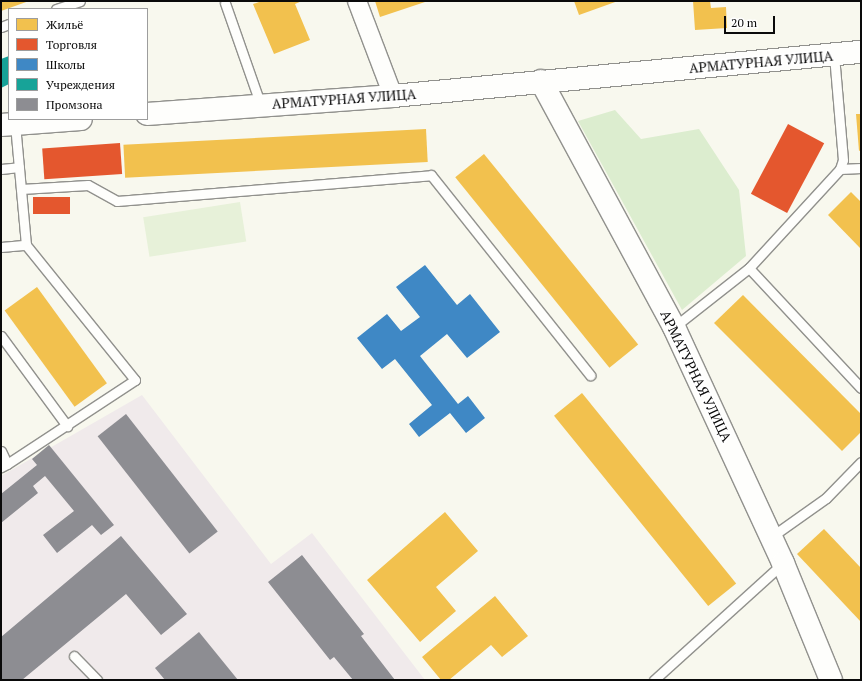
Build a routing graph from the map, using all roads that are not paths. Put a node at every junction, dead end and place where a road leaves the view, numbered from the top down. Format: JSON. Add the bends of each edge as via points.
{"nodes":[{"id":1,"x":80,"y":1,"type":"edge"},
{"id":2,"x":356,"y":1,"type":"edge"},
{"id":3,"x":224,"y":3,"type":"dead end"},
{"id":4,"x":59,"y":8,"type":"edge"},
{"id":5,"x":861,"y":52,"type":"edge"},
{"id":6,"x":834,"y":55,"type":"junction"},
{"id":7,"x":541,"y":81,"type":"junction"},
{"id":8,"x":393,"y":96,"type":"junction"},
{"id":9,"x":261,"y":106,"type":"junction"},
{"id":10,"x":148,"y":114,"type":"edge"},
{"id":11,"x":69,"y":120,"type":"edge"},
{"id":12,"x":8,"y":125,"type":"edge"},
{"id":13,"x":19,"y":167,"type":"junction"},
{"id":14,"x":861,"y":168,"type":"edge"},
{"id":15,"x":1,"y":169,"type":"edge"},
{"id":16,"x":840,"y":169,"type":"junction"},
{"id":17,"x":21,"y":189,"type":"junction"},
{"id":18,"x":26,"y":245,"type":"junction"},
{"id":19,"x":1,"y":247,"type":"edge"},
{"id":20,"x":749,"y":268,"type":"junction"},
{"id":21,"x":674,"y":327,"type":"junction"},
{"id":22,"x":1,"y":336,"type":"edge"},
{"id":23,"x":590,"y":375,"type":"dead end"},
{"id":24,"x":861,"y":388,"type":"edge"},
{"id":25,"x":67,"y":426,"type":"junction"},
{"id":26,"x":1,"y":450,"type":"edge"},
{"id":27,"x":861,"y":462,"type":"edge"},
{"id":28,"x":4,"y":466,"type":"edge"},
{"id":29,"x":771,"y":537,"type":"junction"},
{"id":30,"x":783,"y":563,"type":"junction"},
{"id":31,"x":74,"y":656,"type":"dead end"},
{"id":32,"x":97,"y":680,"type":"edge"},
{"id":33,"x":654,"y":680,"type":"edge"},
{"id":34,"x":831,"y":680,"type":"edge"}],
"edges":[{"from":1,"to":4,"type":"lane"},
{"from":2,"to":8,"type":"street"},
{"from":3,"to":9,"type":"lane"},
{"from":5,"to":6,"type":"street","name":"АРМАТУРНАЯ УЛИЦА"},
{"from":6,"to":7,"type":"street","name":"АРМАТУРНАЯ УЛИЦА"},
{"from":6,"to":16,"type":"lane","via":[[843,160]]},
{"from":7,"to":8,"type":"street","name":"АРМАТУРНАЯ УЛИЦА"},
{"from":7,"to":21,"type":"street","name":"АРМАТУРНАЯ УЛИЦА"},
{"from":8,"to":9,"type":"street","name":"АРМАТУРНАЯ УЛИЦА"},
{"from":9,"to":10,"type":"street","name":"АРМАТУРНАЯ УЛИЦА"},
{"from":11,"to":12,"type":"street"},
{"from":12,"to":13,"type":"lane"},
{"from":13,"to":15,"type":"lane"},
{"from":13,"to":17,"type":"lane"},
{"from":14,"to":16,"type":"lane"},
{"from":16,"to":20,"type":"lane"},
{"from":17,"to":18,"type":"lane"},
{"from":17,"to":23,"type":"lane","via":[[88,185],[117,201],[432,175]]},
{"from":18,"to":19,"type":"lane"},
{"from":18,"to":25,"type":"lane","via":[[136,380]]},
{"from":20,"to":21,"type":"lane"},
{"from":20,"to":24,"type":"lane"},
{"from":21,"to":29,"type":"street","name":"АРМАТУРНАЯ УЛИЦА"},
{"from":22,"to":25,"type":"lane"},
{"from":25,"to":28,"type":"lane"},
{"from":26,"to":28,"type":"lane"},
{"from":27,"to":29,"type":"lane","via":[[826,498]]},
{"from":29,"to":30,"type":"street","name":"АРМАТУРНАЯ УЛИЦА"},
{"from":30,"to":33,"type":"lane"},
{"from":30,"to":34,"type":"street","name":"АРМАТУРНАЯ УЛИЦА"},
{"from":31,"to":32,"type":"lane"}]}
